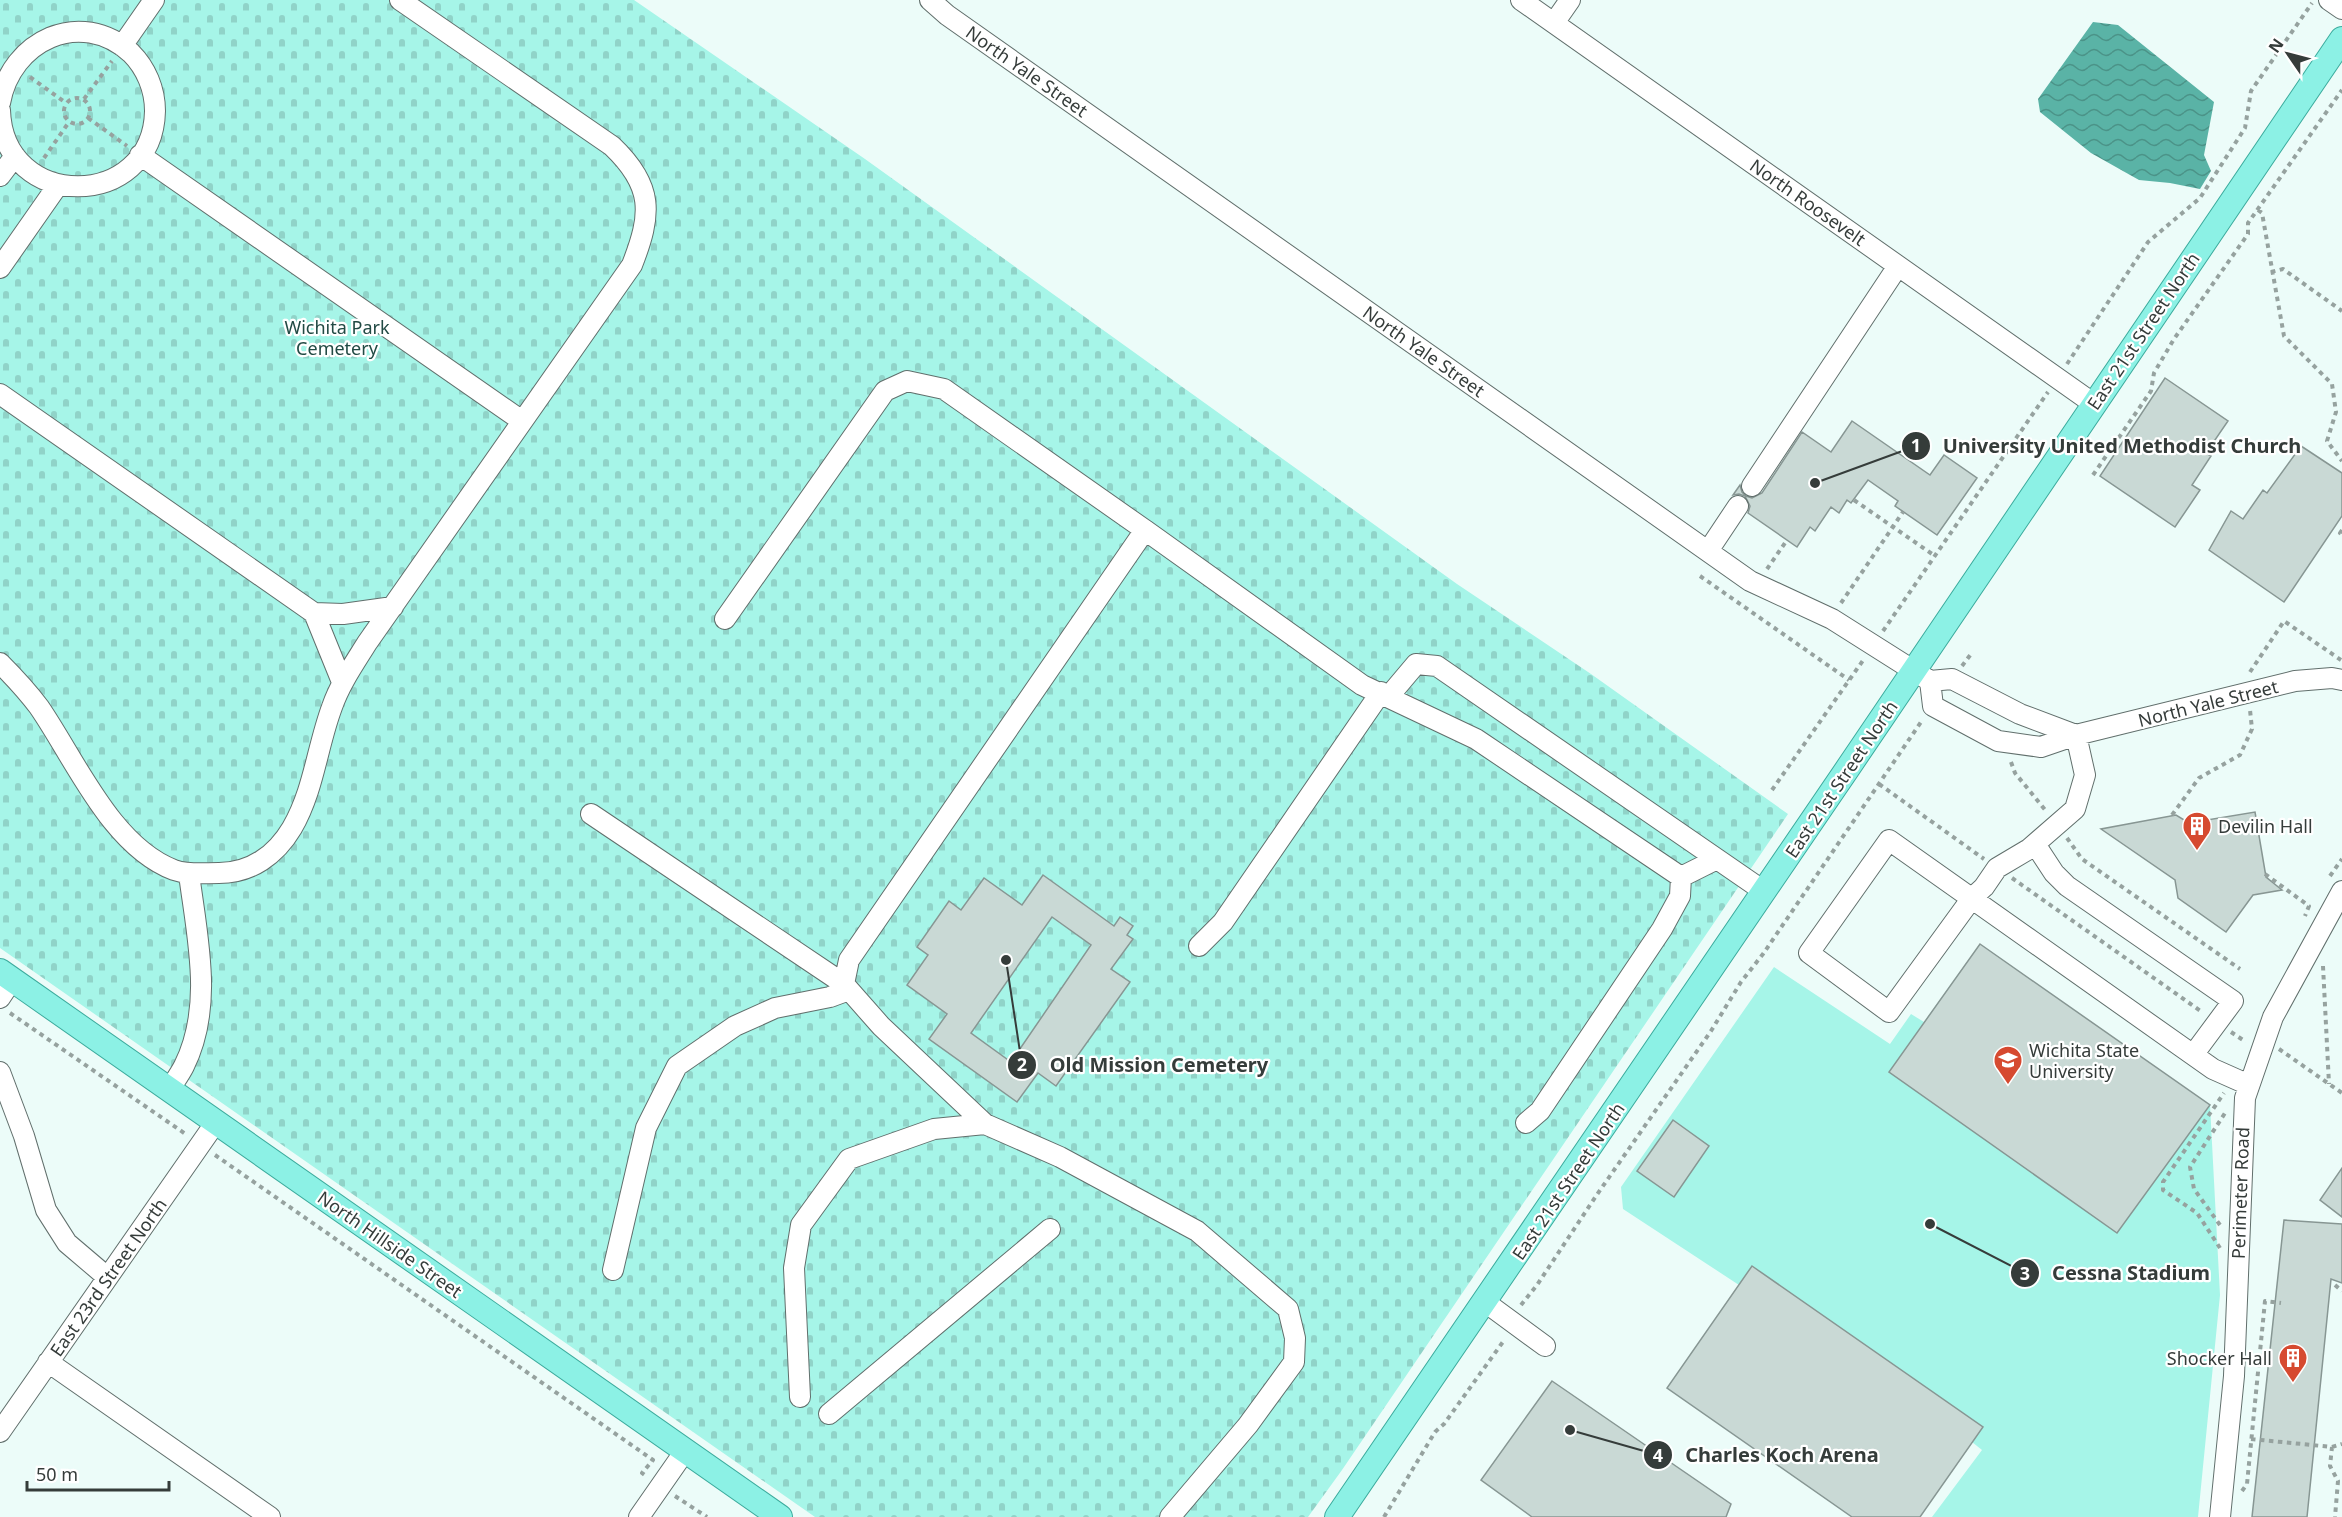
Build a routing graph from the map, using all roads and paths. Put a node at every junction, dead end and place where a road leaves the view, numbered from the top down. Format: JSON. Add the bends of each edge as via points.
{"nodes":[{"id":1,"x":154,"y":0,"type":"edge"},
{"id":2,"x":400,"y":0,"type":"edge"},
{"id":3,"x":930,"y":0,"type":"edge"},
{"id":4,"x":1521,"y":0,"type":"edge"},
{"id":5,"x":1570,"y":0,"type":"edge"},
{"id":6,"x":2329,"y":0,"type":"edge"},
{"id":7,"x":2342,"y":9,"type":"edge"},
{"id":8,"x":1554,"y":23,"type":"junction"},
{"id":9,"x":2342,"y":39,"type":"edge"},
{"id":10,"x":122,"y":46,"type":"junction"},
{"id":11,"x":7,"y":61,"type":"edge"},
{"id":12,"x":2342,"y":90,"type":"edge"},
{"id":13,"x":84,"y":99,"type":"junction"},
{"id":14,"x":66,"y":103,"type":"junction"},
{"id":15,"x":0,"y":104,"type":"edge"},
{"id":16,"x":0,"y":110,"type":"edge"},
{"id":17,"x":88,"y":118,"type":"junction"},
{"id":18,"x":69,"y":122,"type":"junction"},
{"id":19,"x":140,"y":155,"type":"junction"},
{"id":20,"x":15,"y":156,"type":"junction"},
{"id":21,"x":33,"y":173,"type":"junction"},
{"id":22,"x":0,"y":176,"type":"edge"},
{"id":23,"x":58,"y":185,"type":"junction"},
{"id":24,"x":2235,"y":196,"type":"junction"},
{"id":25,"x":2258,"y":210,"type":"junction"},
{"id":26,"x":1898,"y":266,"type":"junction"},
{"id":27,"x":0,"y":268,"type":"edge"},
{"id":28,"x":2271,"y":272,"type":"junction"},
{"id":29,"x":2342,"y":311,"type":"edge"},
{"id":30,"x":0,"y":394,"type":"edge"},
{"id":31,"x":2094,"y":404,"type":"junction"},
{"id":32,"x":522,"y":421,"type":"junction"},
{"id":33,"x":2342,"y":460,"type":"edge"},
{"id":34,"x":2093,"y":475,"type":"dead end"},
{"id":35,"x":1752,"y":486,"type":"dead end"},
{"id":36,"x":1854,"y":500,"type":"dead end"},
{"id":37,"x":1738,"y":506,"type":"dead end"},
{"id":38,"x":1903,"y":512,"type":"dead end"},
{"id":39,"x":1893,"y":527,"type":"junction"},
{"id":40,"x":1145,"y":530,"type":"junction"},
{"id":41,"x":1708,"y":551,"type":"junction"},
{"id":42,"x":1935,"y":556,"type":"dead end"},
{"id":43,"x":1700,"y":576,"type":"dead end"},
{"id":44,"x":1840,"y":603,"type":"dead end"},
{"id":45,"x":393,"y":607,"type":"junction"},
{"id":46,"x":315,"y":613,"type":"junction"},
{"id":47,"x":725,"y":618,"type":"dead end"},
{"id":48,"x":0,"y":663,"type":"edge"},
{"id":49,"x":1922,"y":675,"type":"junction"},
{"id":50,"x":1849,"y":680,"type":"dead end"},
{"id":51,"x":2342,"y":680,"type":"edge"},
{"id":52,"x":342,"y":682,"type":"junction"},
{"id":53,"x":1385,"y":694,"type":"junction"},
{"id":54,"x":1931,"y":727,"type":"dead end"},
{"id":55,"x":2076,"y":735,"type":"junction"},
{"id":56,"x":2009,"y":757,"type":"dead end"},
{"id":57,"x":1879,"y":784,"type":"junction"},
{"id":58,"x":591,"y":814,"type":"dead end"},
{"id":59,"x":2057,"y":825,"type":"junction"},
{"id":60,"x":2035,"y":844,"type":"junction"},
{"id":61,"x":1717,"y":859,"type":"junction"},
{"id":62,"x":1998,"y":868,"type":"junction"},
{"id":63,"x":189,"y":874,"type":"junction"},
{"id":64,"x":1681,"y":877,"type":"junction"},
{"id":65,"x":2342,"y":891,"type":"edge"},
{"id":66,"x":1765,"y":892,"type":"junction"},
{"id":67,"x":1972,"y":898,"type":"junction"},
{"id":68,"x":1199,"y":946,"type":"dead end"},
{"id":69,"x":2317,"y":967,"type":"dead end"},
{"id":70,"x":2240,"y":969,"type":"dead end"},
{"id":71,"x":846,"y":987,"type":"junction"},
{"id":72,"x":5,"y":990,"type":"edge"},
{"id":73,"x":2217,"y":1023,"type":"junction"},
{"id":74,"x":2283,"y":1038,"type":"dead end"},
{"id":75,"x":2246,"y":1042,"type":"dead end"},
{"id":76,"x":2193,"y":1055,"type":"junction"},
{"id":77,"x":0,"y":1072,"type":"edge"},
{"id":78,"x":2329,"y":1084,"type":"junction"},
{"id":79,"x":2249,"y":1085,"type":"junction"},
{"id":80,"x":2228,"y":1087,"type":"dead end"},
{"id":81,"x":170,"y":1089,"type":"junction"},
{"id":82,"x":2342,"y":1093,"type":"edge"},
{"id":83,"x":216,"y":1122,"type":"junction"},
{"id":84,"x":1526,"y":1123,"type":"dead end"},
{"id":85,"x":985,"y":1124,"type":"junction"},
{"id":86,"x":200,"y":1144,"type":"junction"},
{"id":87,"x":1050,"y":1229,"type":"dead end"},
{"id":88,"x":2222,"y":1252,"type":"dead end"},
{"id":89,"x":613,"y":1270,"type":"dead end"},
{"id":90,"x":107,"y":1277,"type":"junction"},
{"id":91,"x":2335,"y":1285,"type":"dead end"},
{"id":92,"x":2342,"y":1292,"type":"edge"},
{"id":93,"x":1485,"y":1302,"type":"junction"},
{"id":94,"x":2282,"y":1303,"type":"dead end"},
{"id":95,"x":1512,"y":1322,"type":"junction"},
{"id":96,"x":1545,"y":1346,"type":"dead end"},
{"id":97,"x":48,"y":1362,"type":"junction"},
{"id":98,"x":800,"y":1397,"type":"dead end"},
{"id":99,"x":830,"y":1414,"type":"dead end"},
{"id":100,"x":0,"y":1432,"type":"edge"},
{"id":101,"x":2252,"y":1439,"type":"junction"},
{"id":102,"x":2342,"y":1444,"type":"edge"},
{"id":103,"x":2332,"y":1447,"type":"junction"},
{"id":104,"x":685,"y":1451,"type":"junction"},
{"id":105,"x":2340,"y":1482,"type":"edge"},
{"id":106,"x":661,"y":1486,"type":"junction"},
{"id":107,"x":2237,"y":1497,"type":"dead end"},
{"id":108,"x":270,"y":1517,"type":"edge"},
{"id":109,"x":639,"y":1517,"type":"edge"},
{"id":110,"x":707,"y":1517,"type":"edge"},
{"id":111,"x":780,"y":1517,"type":"edge"},
{"id":112,"x":1170,"y":1517,"type":"edge"},
{"id":113,"x":1337,"y":1517,"type":"edge"},
{"id":114,"x":1384,"y":1517,"type":"edge"},
{"id":115,"x":2220,"y":1517,"type":"edge"},
{"id":116,"x":2335,"y":1517,"type":"edge"}],
"edges":[{"from":1,"to":10,"type":"street"},
{"from":2,"to":32,"type":"street","via":[[612,146],[628,161],[644,192],[646,221],[632,265]]},
{"from":3,"to":41,"type":"street","name":"North Yale Street"},
{"from":4,"to":8,"type":"street","name":"North Roosevelt"},
{"from":5,"to":8,"type":"street"},
{"from":6,"to":7,"type":"street"},
{"from":8,"to":26,"type":"street","name":"North Roosevelt"},
{"from":9,"to":24,"type":"main road","name":"East 21st Street North"},
{"from":10,"to":11,"type":"street","via":[[94,34],[64,33]]},
{"from":10,"to":13,"type":"path"},
{"from":10,"to":19,"type":"street","via":[[141,65],[153,90],[152,131]]},
{"from":11,"to":14,"type":"path"},
{"from":11,"to":15,"type":"street"},
{"from":12,"to":25,"type":"path"},
{"from":13,"to":14,"type":"path","via":[[71,98]]},
{"from":13,"to":17,"type":"path","via":[[90,108]]},
{"from":14,"to":18,"type":"path","via":[[64,113]]},
{"from":16,"to":20,"type":"street","via":[[3,132]]},
{"from":17,"to":18,"type":"path","via":[[79,124]]},
{"from":17,"to":19,"type":"path"},
{"from":18,"to":21,"type":"path"},
{"from":19,"to":23,"type":"street","via":[[104,183]]},
{"from":19,"to":32,"type":"street"},
{"from":20,"to":21,"type":"street"},
{"from":20,"to":22,"type":"street"},
{"from":21,"to":23,"type":"street"},
{"from":23,"to":27,"type":"street"},
{"from":24,"to":25,"type":"path"},
{"from":24,"to":31,"type":"main road","name":"East 21st Street North"},
{"from":25,"to":28,"type":"path","via":[[2262,213]]},
{"from":25,"to":34,"type":"path","via":[[2248,224],[2248,234],[2174,339],[2154,373],[2151,391]]},
{"from":26,"to":31,"type":"street","name":"North Roosevelt"},
{"from":26,"to":35,"type":"street"},
{"from":28,"to":29,"type":"path","via":[[2283,269]]},
{"from":28,"to":33,"type":"path","via":[[2284,336],[2332,384],[2336,412],[2327,441]]},
{"from":30,"to":46,"type":"street"},
{"from":31,"to":49,"type":"main road","name":"East 21st Street North"},
{"from":32,"to":45,"type":"street"},
{"from":36,"to":39,"type":"path"},
{"from":37,"to":41,"type":"street"},
{"from":38,"to":39,"type":"path"},
{"from":39,"to":42,"type":"path"},
{"from":39,"to":44,"type":"path"},
{"from":40,"to":47,"type":"street","via":[[944,389],[907,381],[885,391]]},
{"from":40,"to":53,"type":"street","via":[[1362,685]]},
{"from":40,"to":71,"type":"street","via":[[849,960]]},
{"from":41,"to":49,"type":"street","name":"North Yale Street","via":[[1750,581],[1832,619]]},
{"from":43,"to":50,"type":"path"},
{"from":45,"to":46,"type":"street","via":[[343,614]]},
{"from":45,"to":52,"type":"street"},
{"from":46,"to":52,"type":"street"},
{"from":48,"to":63,"type":"street","via":[[39,707],[111,820],[137,847],[172,870]]},
{"from":49,"to":55,"type":"street","name":"North Yale Street","via":[[1952,679],[2020,714]]},
{"from":49,"to":55,"type":"street","name":"North Yale Street","via":[[1933,706],[1998,741],[2041,747]]},
{"from":49,"to":66,"type":"main road","name":"East 21st Street North"},
{"from":51,"to":55,"type":"street","name":"North Yale Street","via":[[2295,681]]},
{"from":52,"to":63,"type":"street","via":[[331,707],[307,798],[276,850],[251,868]]},
{"from":53,"to":61,"type":"street","via":[[1416,664],[1437,666]]},
{"from":53,"to":64,"type":"street","via":[[1476,739]]},
{"from":53,"to":68,"type":"street","via":[[1223,922]]},
{"from":54,"to":57,"type":"path","via":[[1921,723]]},
{"from":55,"to":59,"type":"street","via":[[2085,775],[2075,809]]},
{"from":56,"to":59,"type":"path","via":[[2029,793]]},
{"from":57,"to":62,"type":"path"},
{"from":57,"to":95,"type":"path"},
{"from":58,"to":71,"type":"street"},
{"from":59,"to":60,"type":"street"},
{"from":59,"to":70,"type":"path","via":[[2082,859]]},
{"from":60,"to":62,"type":"street"},
{"from":60,"to":73,"type":"street","via":[[2067,886],[2233,1001]]},
{"from":61,"to":64,"type":"street"},
{"from":61,"to":66,"type":"street"},
{"from":62,"to":67,"type":"street"},
{"from":62,"to":73,"type":"path"},
{"from":63,"to":81,"type":"street","via":[[201,970],[201,1003],[185,1066]]},
{"from":64,"to":84,"type":"street","via":[[1680,896],[1662,929],[1540,1111]]},
{"from":65,"to":79,"type":"street","name":"Perimeter Road","via":[[2273,1017]]},
{"from":66,"to":93,"type":"main road","name":"East 21st Street North"},
{"from":67,"to":67,"type":"street","via":[[1890,840],[1809,953],[1890,1012]]},
{"from":67,"to":76,"type":"street"},
{"from":69,"to":78,"type":"path","via":[[2322,957]]},
{"from":71,"to":85,"type":"street","via":[[881,1026]]},
{"from":71,"to":89,"type":"street","via":[[830,997],[775,1008],[735,1026],[677,1066],[646,1128]]},
{"from":72,"to":81,"type":"main road","name":"North Hillside Street"},
{"from":72,"to":86,"type":"path"},
{"from":73,"to":75,"type":"path"},
{"from":73,"to":76,"type":"street"},
{"from":74,"to":78,"type":"path","via":[[2278,1048]]},
{"from":76,"to":79,"type":"street"},
{"from":77,"to":90,"type":"street","via":[[46,1210],[66,1242]]},
{"from":78,"to":82,"type":"path"},
{"from":79,"to":115,"type":"street","name":"Perimeter Road","via":[[2243,1131],[2234,1376]]},
{"from":80,"to":88,"type":"path","via":[[2163,1182],[2163,1190],[2197,1213]]},
{"from":81,"to":83,"type":"main road","name":"North Hillside Street"},
{"from":83,"to":86,"type":"street","name":"East 23rd Street North"},
{"from":83,"to":104,"type":"main road","name":"North Hillside Street"},
{"from":85,"to":98,"type":"street","via":[[934,1129],[849,1159],[801,1224],[794,1268]]},
{"from":85,"to":112,"type":"street","via":[[1060,1157],[1197,1232],[1288,1309],[1295,1338],[1294,1362],[1248,1425]]},
{"from":86,"to":90,"type":"street","name":"East 23rd Street North"},
{"from":86,"to":106,"type":"path","via":[[653,1460],[642,1473]]},
{"from":87,"to":99,"type":"street"},
{"from":90,"to":97,"type":"street","name":"East 23rd Street North"},
{"from":91,"to":92,"type":"path"},
{"from":93,"to":95,"type":"street"},
{"from":93,"to":113,"type":"main road","name":"East 21st Street North"},
{"from":94,"to":101,"type":"path","via":[[2265,1301]]},
{"from":95,"to":96,"type":"street"},
{"from":95,"to":114,"type":"path","via":[[1510,1332],[1435,1432]]},
{"from":97,"to":100,"type":"street","name":"East 23rd Street North"},
{"from":97,"to":108,"type":"street"},
{"from":101,"to":103,"type":"path"},
{"from":101,"to":107,"type":"path","via":[[2247,1484]]},
{"from":102,"to":103,"type":"path"},
{"from":103,"to":105,"type":"path","via":[[2330,1466]]},
{"from":104,"to":106,"type":"street"},
{"from":104,"to":111,"type":"main road","name":"North Hillside Street"},
{"from":105,"to":116,"type":"path"},
{"from":106,"to":109,"type":"street"},
{"from":106,"to":110,"type":"path"}]}
